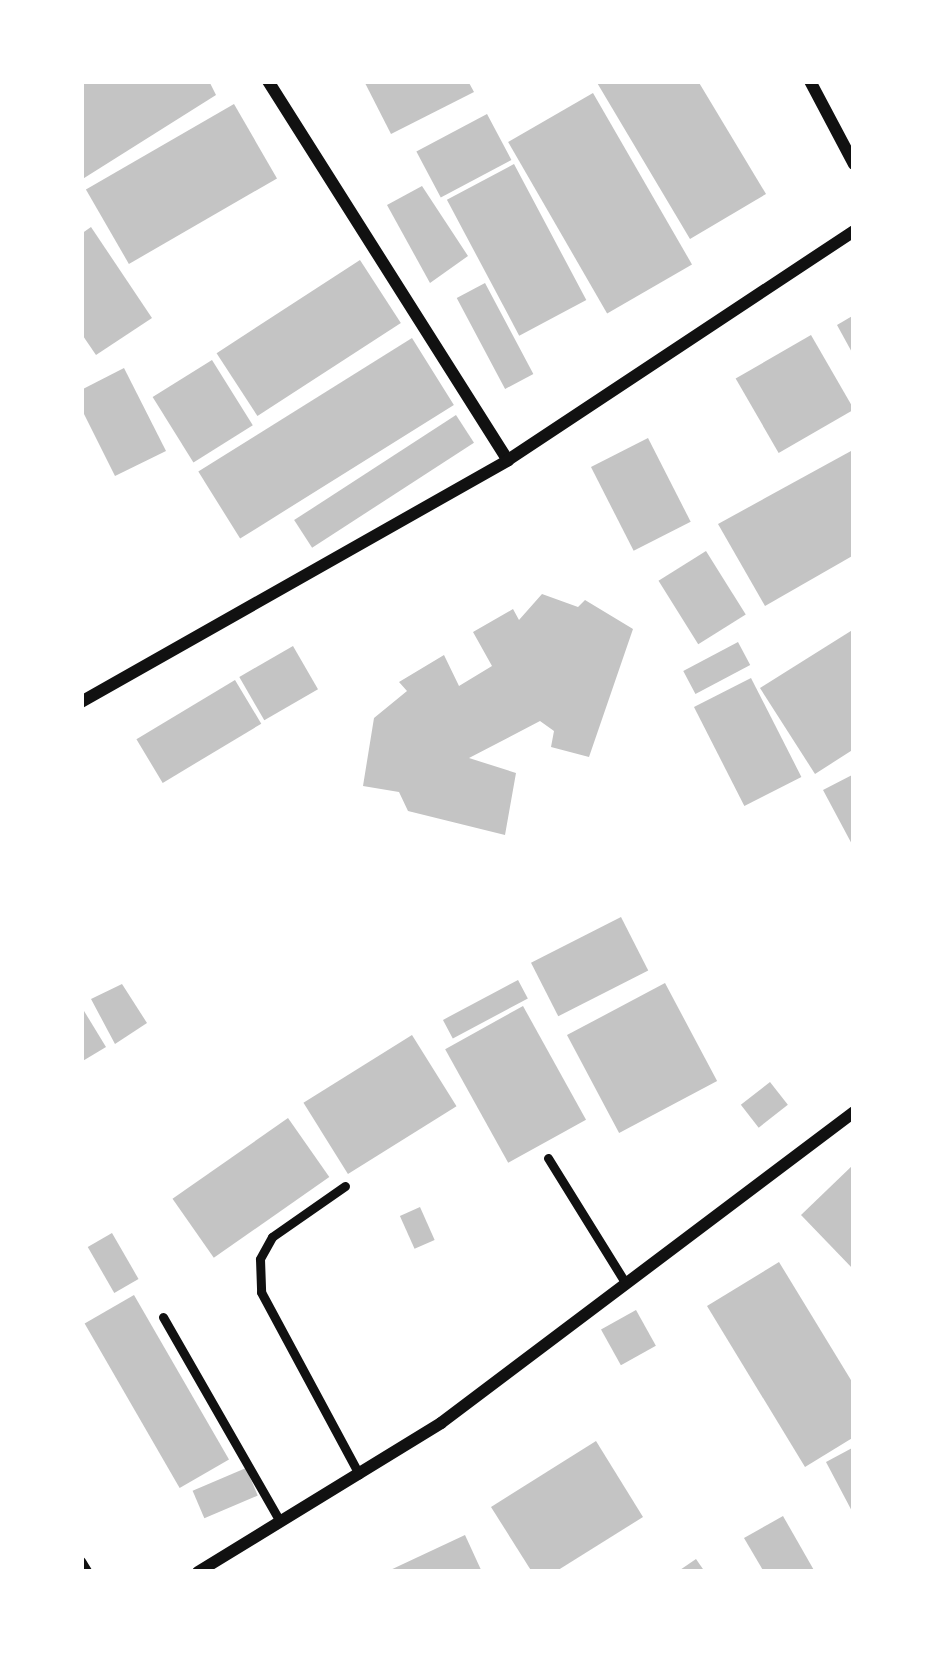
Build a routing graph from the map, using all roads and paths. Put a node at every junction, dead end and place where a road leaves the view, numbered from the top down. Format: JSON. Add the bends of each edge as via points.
{"nodes":[{"id":1,"x":268,"y":81,"type":"edge"},
{"id":2,"x":810,"y":81,"type":"edge"},
{"id":3,"x":854,"y":162,"type":"edge"},
{"id":4,"x":854,"y":231,"type":"edge"},
{"id":5,"x":508,"y":460,"type":"junction"},
{"id":6,"x":81,"y":701,"type":"edge"},
{"id":7,"x":854,"y":1112,"type":"edge"},
{"id":8,"x":548,"y":1158,"type":"dead end"},
{"id":9,"x":345,"y":1186,"type":"dead end"},
{"id":10,"x":626,"y":1284,"type":"junction"},
{"id":11,"x":163,"y":1317,"type":"dead end"},
{"id":12,"x":359,"y":1474,"type":"junction"},
{"id":13,"x":280,"y":1521,"type":"junction"},
{"id":14,"x":81,"y":1561,"type":"edge"},
{"id":15,"x":88,"y":1572,"type":"edge"},
{"id":16,"x":198,"y":1572,"type":"edge"}],
"edges":[{"from":1,"to":5,"type":"street"},
{"from":2,"to":3,"type":"street"},
{"from":4,"to":5,"type":"street"},
{"from":5,"to":6,"type":"street"},
{"from":7,"to":10,"type":"street"},
{"from":8,"to":10,"type":"lane"},
{"from":9,"to":12,"type":"lane","via":[[272,1237],[260,1259],[261,1292]]},
{"from":10,"to":12,"type":"street"},
{"from":11,"to":13,"type":"lane"},
{"from":12,"to":13,"type":"street"},
{"from":13,"to":16,"type":"street"},
{"from":14,"to":15,"type":"lane"}]}
